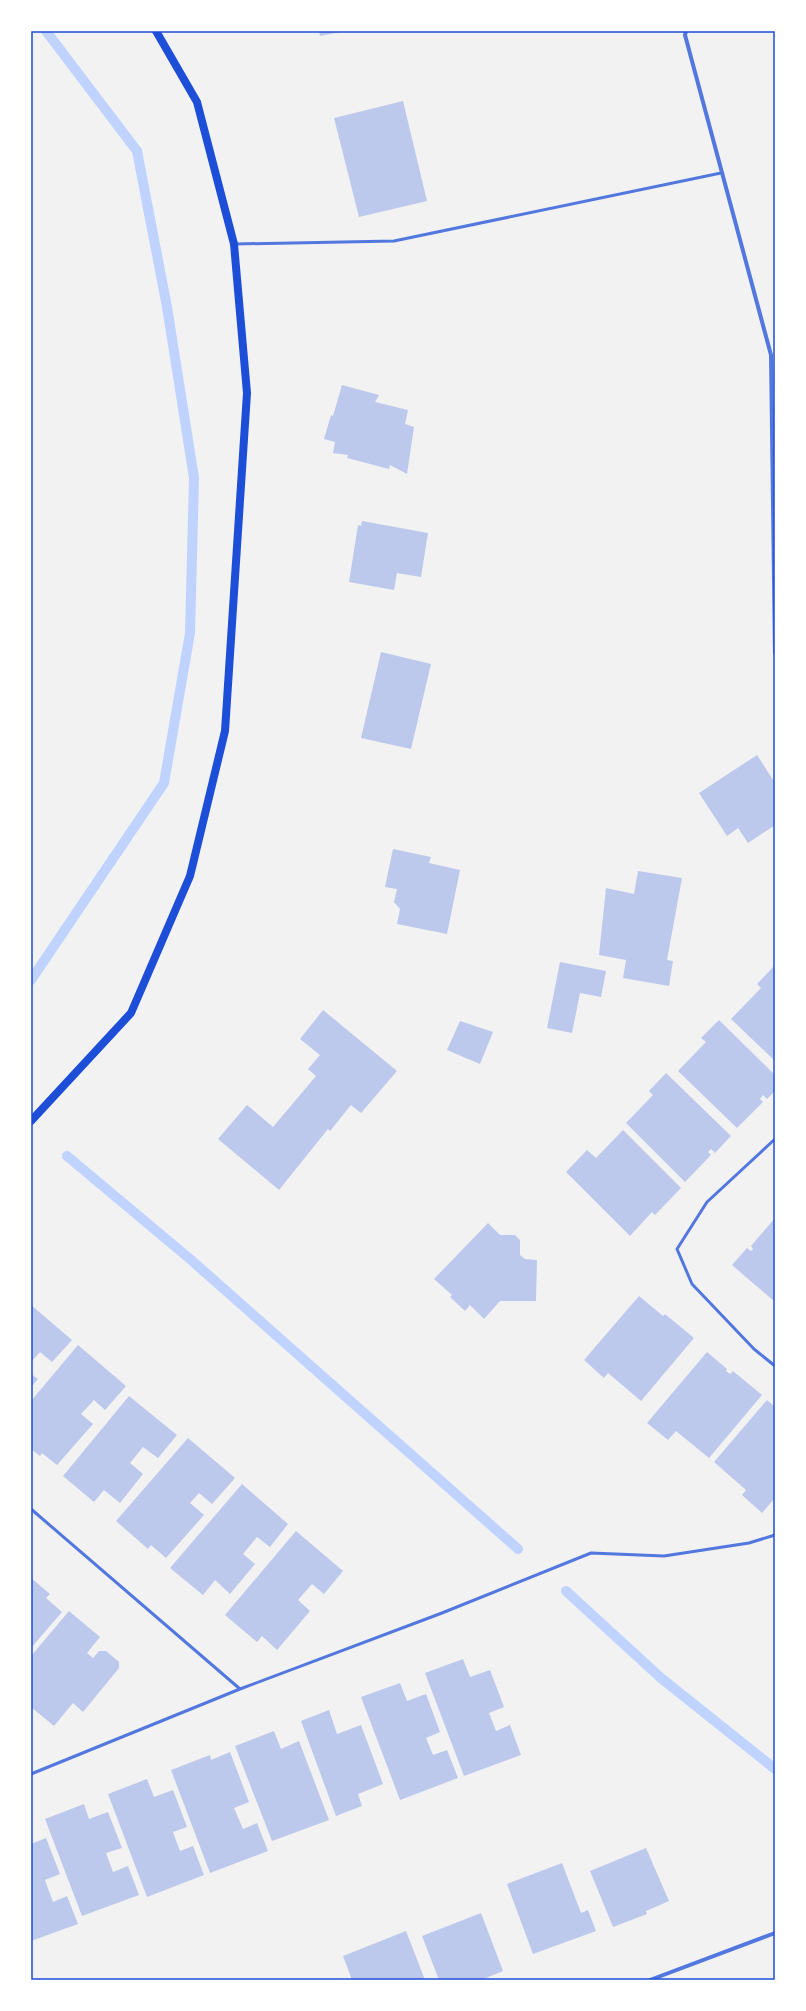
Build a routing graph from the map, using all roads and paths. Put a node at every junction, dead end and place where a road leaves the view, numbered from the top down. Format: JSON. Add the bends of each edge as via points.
{"nodes":[{"id":1,"x":156,"y":31,"type":"edge"},
{"id":2,"x":686,"y":31,"type":"edge"},
{"id":3,"x":721,"y":173,"type":"junction"},
{"id":4,"x":234,"y":244,"type":"junction"},
{"id":5,"x":775,"y":652,"type":"edge"},
{"id":6,"x":31,"y":1121,"type":"edge"},
{"id":7,"x":775,"y":1139,"type":"edge"},
{"id":8,"x":775,"y":1366,"type":"edge"},
{"id":9,"x":31,"y":1509,"type":"edge"},
{"id":10,"x":775,"y":1535,"type":"edge"},
{"id":11,"x":240,"y":1689,"type":"junction"},
{"id":12,"x":31,"y":1774,"type":"edge"},
{"id":13,"x":775,"y":1933,"type":"edge"},
{"id":14,"x":650,"y":1980,"type":"edge"}],
"edges":[{"from":1,"to":4,"type":"main road","via":[[197,102]]},
{"from":2,"to":3,"type":"street"},
{"from":3,"to":4,"type":"lane","via":[[394,241]]},
{"from":3,"to":5,"type":"street","via":[[772,355]]},
{"from":4,"to":6,"type":"main road","via":[[247,393],[226,731],[190,876],[131,1013]]},
{"from":7,"to":8,"type":"lane","via":[[707,1202],[677,1249],[692,1284],[754,1349]]},
{"from":9,"to":11,"type":"lane"},
{"from":10,"to":11,"type":"lane","via":[[749,1543],[664,1556],[591,1553],[442,1613]]},
{"from":11,"to":12,"type":"lane"},
{"from":13,"to":14,"type":"street"}]}
